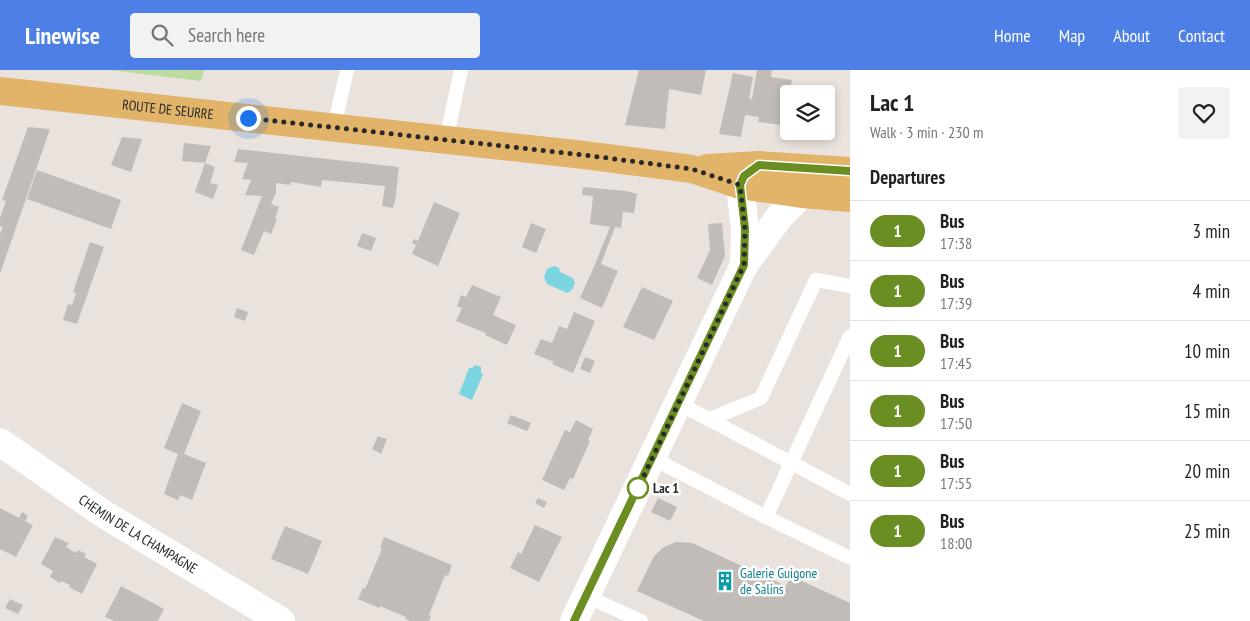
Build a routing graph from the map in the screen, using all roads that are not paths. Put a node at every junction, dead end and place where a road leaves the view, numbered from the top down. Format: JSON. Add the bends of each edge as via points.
{"nodes":[{"id":1,"x":347,"y":70,"type":"edge"},
{"id":2,"x":462,"y":70,"type":"edge"},
{"id":3,"x":0,"y":92,"type":"edge"},
{"id":4,"x":334,"y":127,"type":"junction"},
{"id":5,"x":446,"y":140,"type":"junction"},
{"id":6,"x":759,"y":165,"type":"junction"},
{"id":7,"x":692,"y":169,"type":"junction"},
{"id":8,"x":850,"y":171,"type":"edge"},
{"id":9,"x":740,"y":185,"type":"junction"},
{"id":10,"x":802,"y":194,"type":"junction"},
{"id":11,"x":850,"y":198,"type":"edge"},
{"id":12,"x":744,"y":265,"type":"junction"},
{"id":13,"x":850,"y":286,"type":"edge"},
{"id":14,"x":850,"y":336,"type":"edge"},
{"id":15,"x":678,"y":403,"type":"junction"},
{"id":16,"x":710,"y":419,"type":"junction"},
{"id":17,"x":0,"y":442,"type":"edge"},
{"id":18,"x":652,"y":458,"type":"junction"},
{"id":19,"x":791,"y":463,"type":"junction"},
{"id":20,"x":850,"y":494,"type":"edge"},
{"id":21,"x":766,"y":517,"type":"junction"},
{"id":22,"x":850,"y":558,"type":"edge"},
{"id":23,"x":586,"y":596,"type":"junction"},
{"id":24,"x":281,"y":621,"type":"edge"},
{"id":25,"x":574,"y":621,"type":"edge"},
{"id":26,"x":642,"y":621,"type":"edge"}],
"edges":[{"from":1,"to":4,"type":"lane"},
{"from":2,"to":5,"type":"lane"},
{"from":3,"to":4,"type":"main road","name":"ROUTE DE SEURRE"},
{"from":4,"to":5,"type":"main road","name":"ROUTE DE SEURRE"},
{"from":5,"to":7,"type":"main road","name":"ROUTE DE SEURRE"},
{"from":6,"to":7,"type":"main road","name":"ROUTE DE SEURRE"},
{"from":6,"to":8,"type":"main road","name":"ROUTE DE SEURRE"},
{"from":6,"to":9,"type":"main road","via":[[744,176]]},
{"from":7,"to":9,"type":"main road","name":"ROUTE DE SEURRE"},
{"from":9,"to":10,"type":"main road","name":"ROUTE DE SEURRE"},
{"from":9,"to":12,"type":"main road","via":[[745,229]]},
{"from":10,"to":11,"type":"main road","name":"ROUTE DE SEURRE"},
{"from":10,"to":12,"type":"main road","via":[[780,216]]},
{"from":12,"to":15,"type":"main road"},
{"from":13,"to":16,"type":"lane","via":[[816,280],[761,398]]},
{"from":14,"to":19,"type":"lane"},
{"from":15,"to":16,"type":"lane"},
{"from":15,"to":18,"type":"main road"},
{"from":16,"to":19,"type":"lane"},
{"from":17,"to":24,"type":"main road","name":"CHEMIN DE LA CHAMPAGNE","via":[[102,512]]},
{"from":18,"to":21,"type":"lane"},
{"from":18,"to":23,"type":"main road"},
{"from":19,"to":20,"type":"lane"},
{"from":19,"to":21,"type":"lane"},
{"from":21,"to":22,"type":"lane"},
{"from":23,"to":25,"type":"main road"},
{"from":23,"to":26,"type":"lane"}]}
